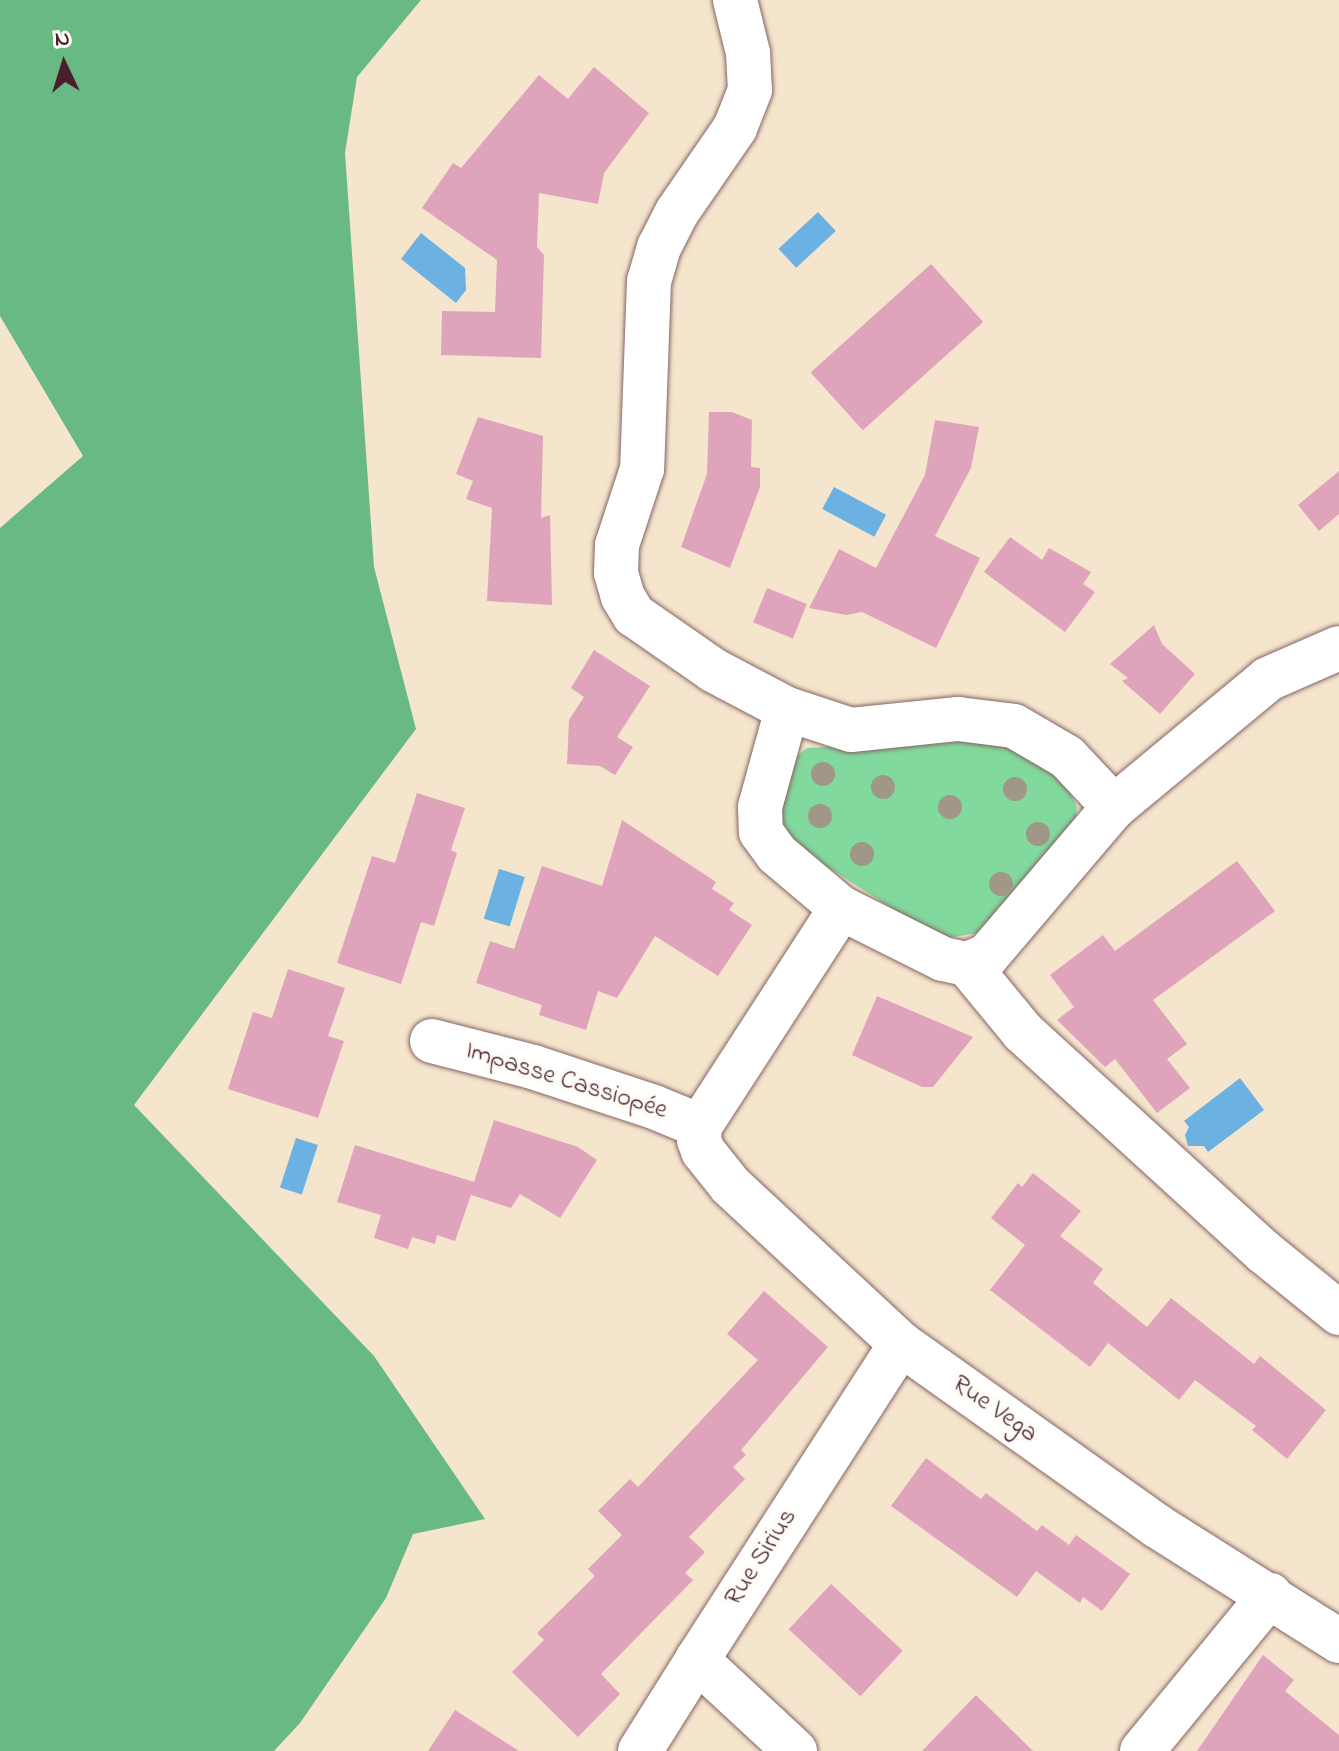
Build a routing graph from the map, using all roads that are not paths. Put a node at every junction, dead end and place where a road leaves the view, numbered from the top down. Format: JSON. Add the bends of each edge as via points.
{"nodes":[{"id":1,"x":735,"y":0,"type":"edge"},
{"id":2,"x":1339,"y":648,"type":"edge"},
{"id":3,"x":787,"y":709,"type":"junction"},
{"id":4,"x":1114,"y":807,"type":"junction"},
{"id":5,"x":841,"y":908,"type":"junction"},
{"id":6,"x":967,"y":964,"type":"junction"},
{"id":7,"x":432,"y":1041,"type":"dead end"},
{"id":8,"x":700,"y":1126,"type":"junction"},
{"id":9,"x":1339,"y":1313,"type":"edge"},
{"id":10,"x":901,"y":1344,"type":"junction"},
{"id":11,"x":1270,"y":1595,"type":"junction"},
{"id":12,"x":1339,"y":1641,"type":"edge"},
{"id":13,"x":697,"y":1660,"type":"junction"},
{"id":14,"x":640,"y":1751,"type":"edge"},
{"id":15,"x":795,"y":1751,"type":"edge"},
{"id":16,"x":1142,"y":1751,"type":"edge"}],
"edges":[{"from":1,"to":3,"type":"street","via":[[748,53],[750,90],[735,128],[677,212],[652,270],[642,469],[617,545],[616,573],[634,615],[713,670]]},
{"from":2,"to":4,"type":"street","via":[[1268,679]]},
{"from":3,"to":4,"type":"street","via":[[851,730],[958,719],[1014,726],[1067,757]]},
{"from":3,"to":5,"type":"street","via":[[760,807],[761,832],[777,854]]},
{"from":4,"to":6,"type":"street","via":[[987,956]]},
{"from":5,"to":6,"type":"street","via":[[943,959]]},
{"from":5,"to":8,"type":"street"},
{"from":6,"to":9,"type":"street","via":[[1023,1032],[1264,1252]]},
{"from":7,"to":8,"type":"street","name":"Impasse Cassiopée","via":[[533,1067]]},
{"from":8,"to":10,"type":"street","name":"Rue Vega","via":[[703,1151],[730,1185]]},
{"from":10,"to":11,"type":"street","name":"Rue Vega","via":[[1157,1526]]},
{"from":10,"to":13,"type":"street","name":"Rue Sirius"},
{"from":11,"to":12,"type":"street","name":"Rue Vega"},
{"from":11,"to":16,"type":"street"},
{"from":13,"to":14,"type":"street","name":"Rue Sirius"},
{"from":13,"to":15,"type":"street"}]}
